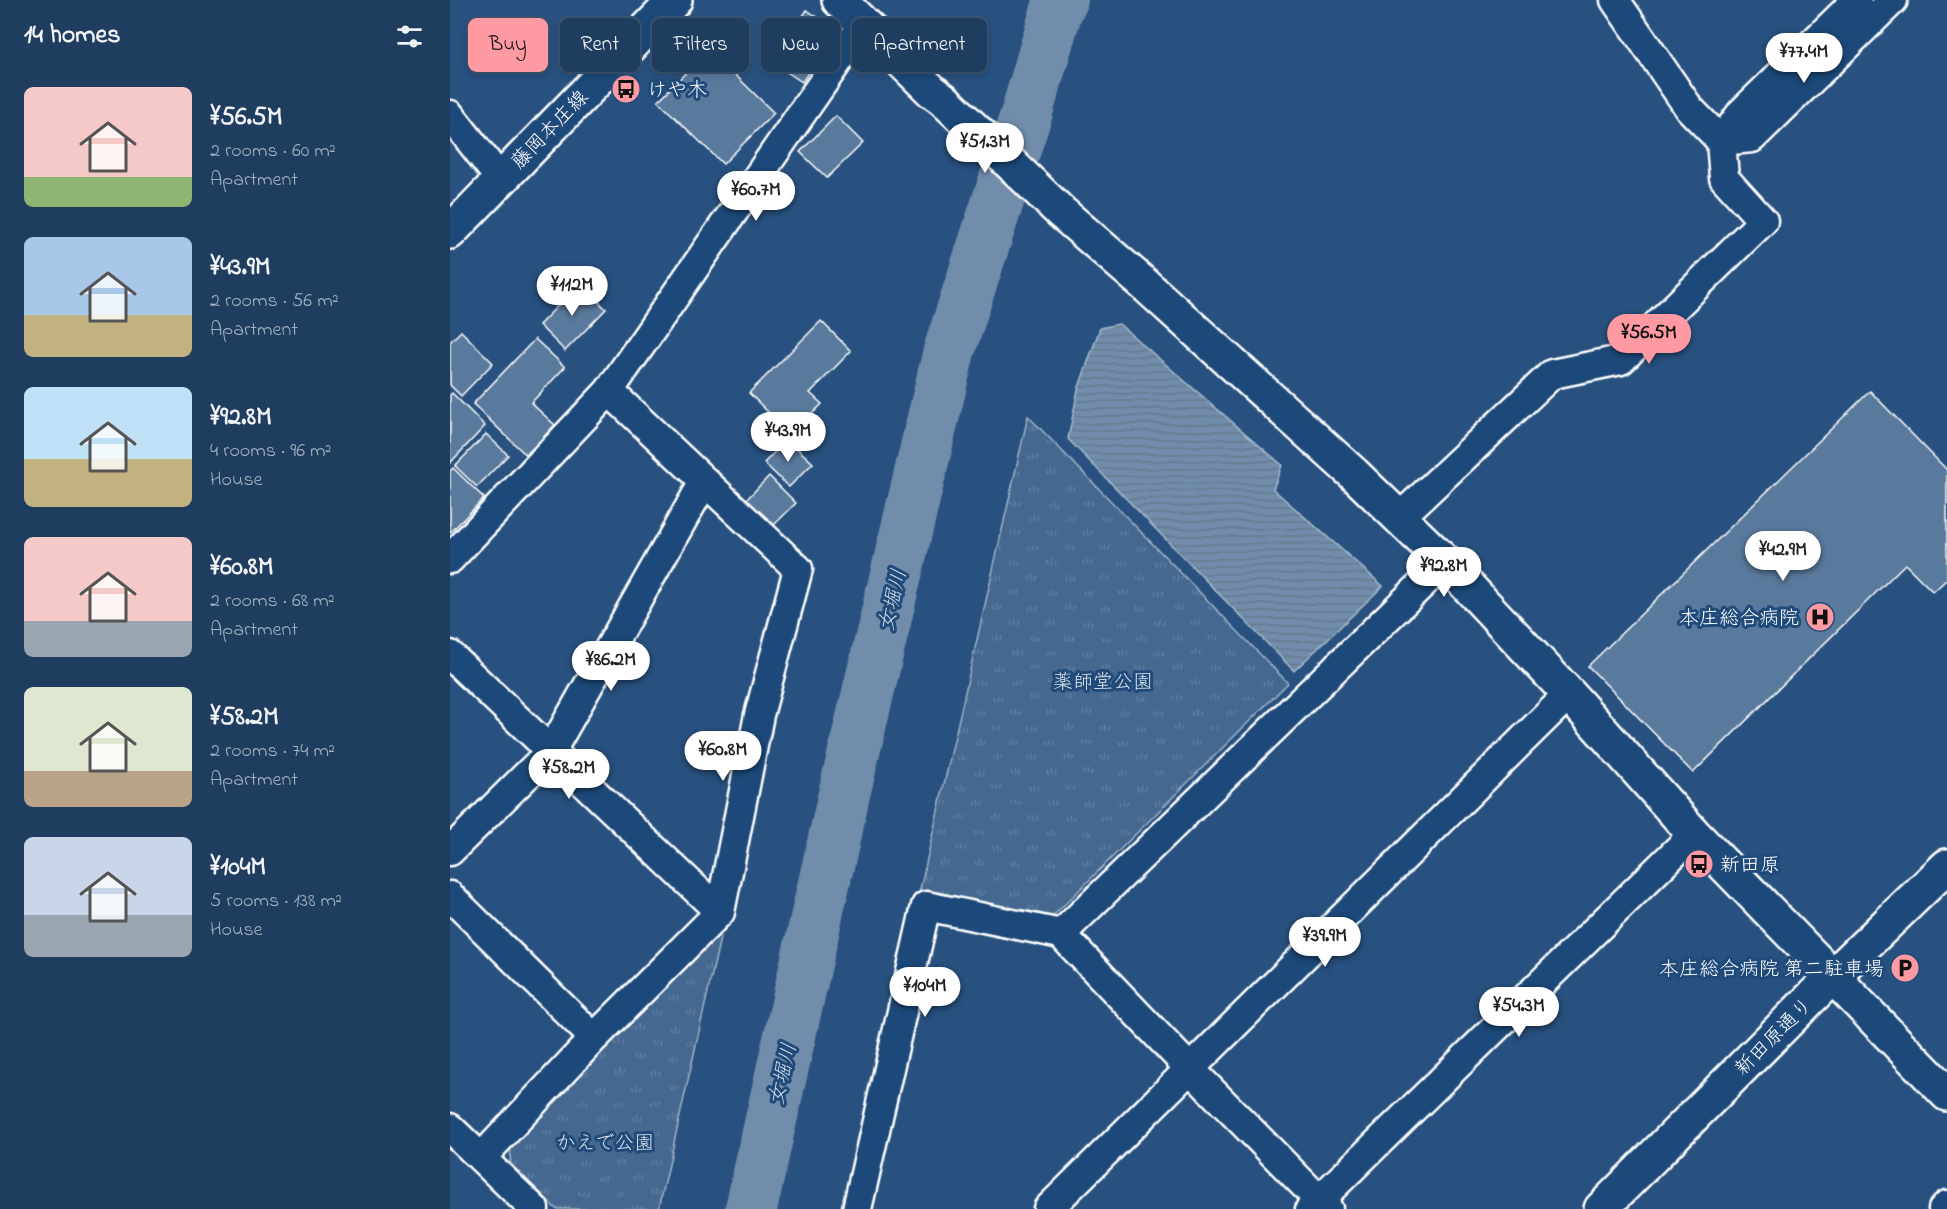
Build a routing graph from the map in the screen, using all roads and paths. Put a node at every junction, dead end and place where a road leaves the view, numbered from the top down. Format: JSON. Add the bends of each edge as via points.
{"nodes":[{"id":1,"x":675,"y":0,"type":"edge"},
{"id":2,"x":839,"y":0,"type":"edge"},
{"id":3,"x":1615,"y":0,"type":"edge"},
{"id":4,"x":1857,"y":0,"type":"edge"},
{"id":5,"x":1893,"y":0,"type":"edge"},
{"id":6,"x":857,"y":18,"type":"edge"},
{"id":7,"x":852,"y":42,"type":"edge"},
{"id":8,"x":912,"y":72,"type":"edge"},
{"id":9,"x":450,"y":115,"type":"edge"},
{"id":10,"x":1721,"y":141,"type":"junction"},
{"id":11,"x":500,"y":179,"type":"junction"},
{"id":12,"x":450,"y":232,"type":"edge"},
{"id":13,"x":609,"y":391,"type":"junction"},
{"id":14,"x":704,"y":482,"type":"junction"},
{"id":15,"x":1400,"y":518,"type":"junction"},
{"id":16,"x":450,"y":559,"type":"edge"},
{"id":17,"x":1444,"y":562,"type":"junction"},
{"id":18,"x":450,"y":655,"type":"edge"},
{"id":19,"x":1569,"y":694,"type":"junction"},
{"id":20,"x":551,"y":751,"type":"junction"},
{"id":21,"x":1694,"y":834,"type":"junction"},
{"id":22,"x":450,"y":851,"type":"edge"},
{"id":23,"x":1947,"y":866,"type":"edge"},
{"id":24,"x":450,"y":896,"type":"edge"},
{"id":25,"x":720,"y":912,"type":"junction"},
{"id":26,"x":1061,"y":934,"type":"junction"},
{"id":27,"x":1833,"y":976,"type":"junction"},
{"id":28,"x":594,"y":1038,"type":"junction"},
{"id":29,"x":1190,"y":1069,"type":"junction"},
{"id":30,"x":1947,"y":1094,"type":"edge"},
{"id":31,"x":450,"y":1128,"type":"edge"},
{"id":32,"x":481,"y":1158,"type":"junction"},
{"id":33,"x":1947,"y":1205,"type":"edge"},
{"id":34,"x":1319,"y":1206,"type":"edge"},
{"id":35,"x":534,"y":1209,"type":"edge"},
{"id":36,"x":857,"y":1209,"type":"edge"},
{"id":37,"x":1048,"y":1209,"type":"edge"},
{"id":38,"x":1600,"y":1209,"type":"edge"},
{"id":39,"x":1942,"y":1209,"type":"edge"}],
"edges":[{"from":1,"to":11,"type":"street","name":"藤岡本庄線"},
{"from":2,"to":6,"type":"street"},
{"from":3,"to":10,"type":"street","via":[[1689,108]]},
{"from":4,"to":10,"type":"street","via":[[1742,112]]},
{"from":5,"to":10,"type":"street","via":[[1752,138]]},
{"from":7,"to":13,"type":"street"},
{"from":8,"to":15,"type":"street","via":[[1061,212],[1170,306]]},
{"from":9,"to":11,"type":"street"},
{"from":10,"to":15,"type":"street","via":[[1724,178],[1763,221],[1621,360],[1552,374]]},
{"from":11,"to":12,"type":"street","name":"藤岡本庄線"},
{"from":13,"to":14,"type":"street"},
{"from":13,"to":16,"type":"street"},
{"from":14,"to":20,"type":"street"},
{"from":14,"to":25,"type":"street","via":[[798,569],[759,715]]},
{"from":15,"to":17,"type":"street"},
{"from":17,"to":19,"type":"street"},
{"from":17,"to":26,"type":"street"},
{"from":18,"to":20,"type":"street"},
{"from":19,"to":21,"type":"street"},
{"from":19,"to":29,"type":"street"},
{"from":20,"to":22,"type":"street"},
{"from":20,"to":25,"type":"street"},
{"from":21,"to":27,"type":"street"},
{"from":21,"to":34,"type":"street"},
{"from":23,"to":27,"type":"street","name":"新田原通り"},
{"from":24,"to":28,"type":"street"},
{"from":25,"to":28,"type":"street"},
{"from":26,"to":29,"type":"street"},
{"from":26,"to":36,"type":"street","via":[[926,906]]},
{"from":27,"to":30,"type":"street"},
{"from":27,"to":38,"type":"street","name":"新田原通り"},
{"from":28,"to":32,"type":"street"},
{"from":29,"to":34,"type":"street"},
{"from":29,"to":37,"type":"street"},
{"from":31,"to":32,"type":"street"},
{"from":32,"to":35,"type":"street"},
{"from":33,"to":39,"type":"street"}]}
